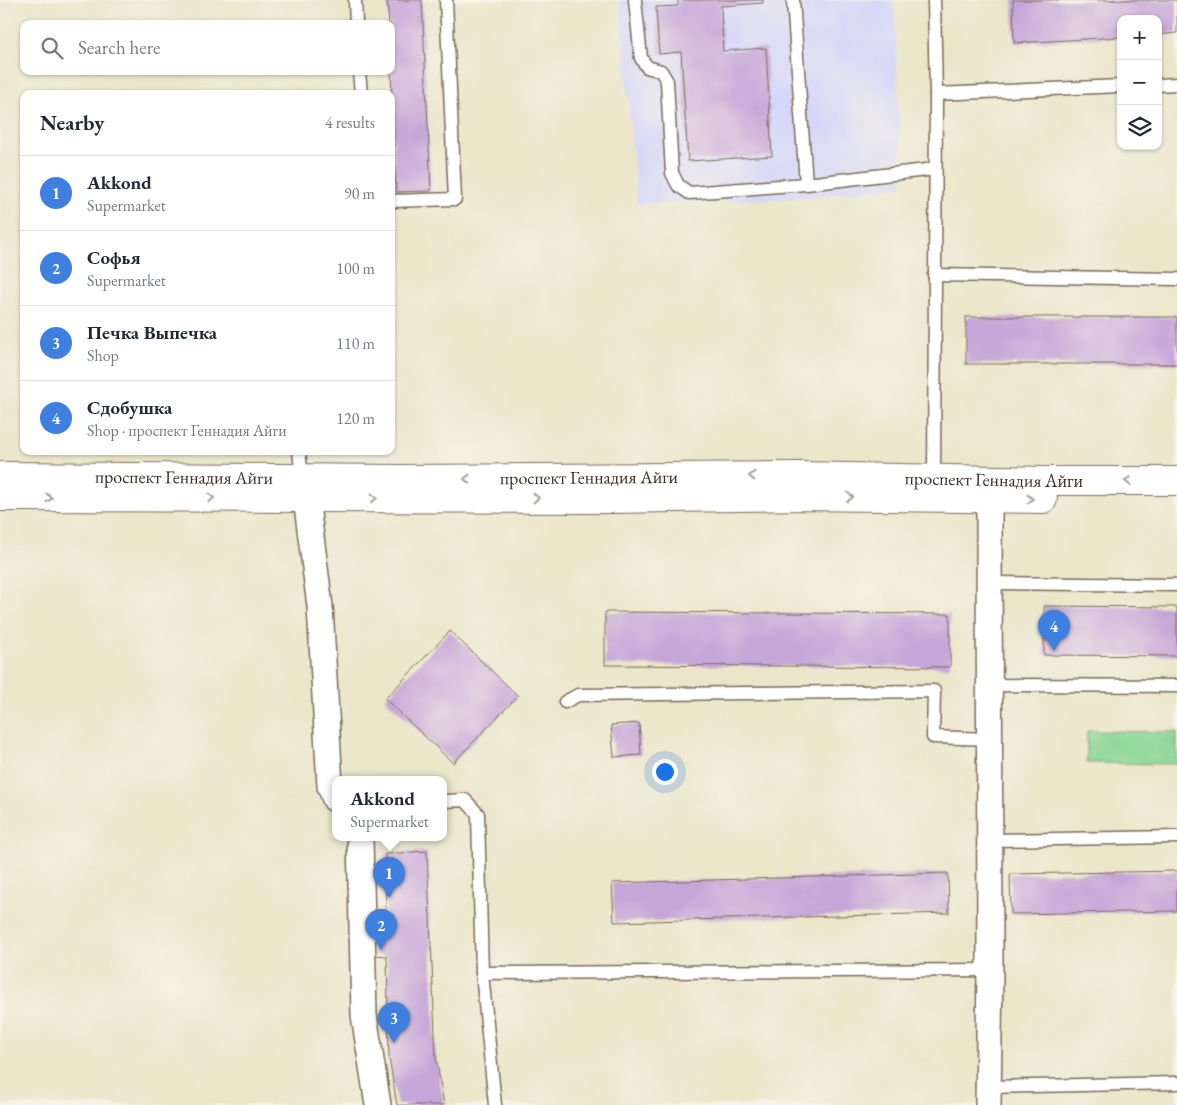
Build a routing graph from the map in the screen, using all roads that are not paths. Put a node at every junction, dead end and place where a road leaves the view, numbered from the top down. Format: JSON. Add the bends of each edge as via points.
{"nodes":[{"id":1,"x":355,"y":0,"type":"edge"},
{"id":2,"x":446,"y":0,"type":"edge"},
{"id":3,"x":635,"y":0,"type":"edge"},
{"id":4,"x":792,"y":0,"type":"edge"},
{"id":5,"x":934,"y":0,"type":"edge"},
{"id":6,"x":356,"y":20,"type":"edge"},
{"id":7,"x":360,"y":75,"type":"edge"},
{"id":8,"x":1177,"y":84,"type":"edge"},
{"id":9,"x":1162,"y":85,"type":"edge"},
{"id":10,"x":1117,"y":86,"type":"edge"},
{"id":11,"x":361,"y":90,"type":"edge"},
{"id":12,"x":936,"y":94,"type":"junction"},
{"id":13,"x":935,"y":168,"type":"junction"},
{"id":14,"x":806,"y":184,"type":"junction"},
{"id":15,"x":395,"y":201,"type":"edge"},
{"id":16,"x":934,"y":276,"type":"junction"},
{"id":17,"x":1177,"y":279,"type":"edge"},
{"id":18,"x":299,"y":455,"type":"edge"},
{"id":19,"x":0,"y":476,"type":"edge"},
{"id":20,"x":934,"y":478,"type":"junction"},
{"id":21,"x":1177,"y":482,"type":"edge"},
{"id":22,"x":304,"y":488,"type":"junction"},
{"id":23,"x":0,"y":497,"type":"edge"},
{"id":24,"x":989,"y":499,"type":"junction"},
{"id":25,"x":1177,"y":500,"type":"edge"},
{"id":26,"x":989,"y":583,"type":"junction"},
{"id":27,"x":1177,"y":585,"type":"edge"},
{"id":28,"x":990,"y":685,"type":"junction"},
{"id":29,"x":1177,"y":686,"type":"edge"},
{"id":30,"x":565,"y":702,"type":"dead end"},
{"id":31,"x":990,"y":739,"type":"junction"},
{"id":32,"x":332,"y":791,"type":"edge"},
{"id":33,"x":447,"y":801,"type":"edge"},
{"id":34,"x":1177,"y":837,"type":"edge"},
{"id":35,"x":990,"y":840,"type":"junction"},
{"id":36,"x":360,"y":841,"type":"edge"},
{"id":37,"x":990,"y":970,"type":"junction"},
{"id":38,"x":482,"y":973,"type":"junction"},
{"id":39,"x":1177,"y":1083,"type":"edge"},
{"id":40,"x":988,"y":1096,"type":"edge"},
{"id":41,"x":378,"y":1105,"type":"edge"},
{"id":42,"x":495,"y":1105,"type":"edge"}],
"edges":[{"from":1,"to":6,"type":"lane"},
{"from":2,"to":15,"type":"lane","via":[[455,199]]},
{"from":3,"to":14,"type":"lane","via":[[641,58],[646,67],[661,71],[667,81],[672,173],[678,185],[689,192]]},
{"from":4,"to":14,"type":"lane"},
{"from":5,"to":12,"type":"lane"},
{"from":7,"to":11,"type":"lane"},
{"from":8,"to":9,"type":"lane"},
{"from":10,"to":12,"type":"lane"},
{"from":12,"to":13,"type":"lane"},
{"from":13,"to":14,"type":"lane"},
{"from":13,"to":16,"type":"lane"},
{"from":16,"to":17,"type":"lane"},
{"from":16,"to":20,"type":"lane"},
{"from":18,"to":22,"type":"lane"},
{"from":19,"to":22,"type":"main road","name":"проспект Геннадия Айги"},
{"from":21,"to":20,"type":"main road","name":"проспект Геннадия Айги","one_way":true},
{"from":20,"to":22,"type":"main road","name":"проспект Геннадия Айги","one_way":true,"via":[[800,476]]},
{"from":23,"to":22,"type":"main road","name":"проспект Геннадия Айги","one_way":true},
{"from":22,"to":24,"type":"main road","name":"проспект Геннадия Айги","one_way":true,"via":[[609,499],[801,496]]},
{"from":22,"to":32,"type":"street","via":[[320,606]]},
{"from":24,"to":25,"type":"main road","name":"проспект Геннадия Айги","one_way":true},
{"from":24,"to":26,"type":"street"},
{"from":26,"to":27,"type":"lane"},
{"from":26,"to":28,"type":"street"},
{"from":28,"to":29,"type":"lane"},
{"from":28,"to":31,"type":"street"},
{"from":30,"to":31,"type":"lane","via":[[578,695],[934,691],[933,737]]},
{"from":31,"to":35,"type":"street"},
{"from":33,"to":38,"type":"lane","via":[[465,800],[478,814]]},
{"from":34,"to":35,"type":"lane"},
{"from":35,"to":37,"type":"street"},
{"from":36,"to":41,"type":"street","via":[[364,1015]]},
{"from":37,"to":38,"type":"lane"},
{"from":37,"to":40,"type":"street"},
{"from":38,"to":42,"type":"lane"},
{"from":39,"to":40,"type":"lane"}]}
